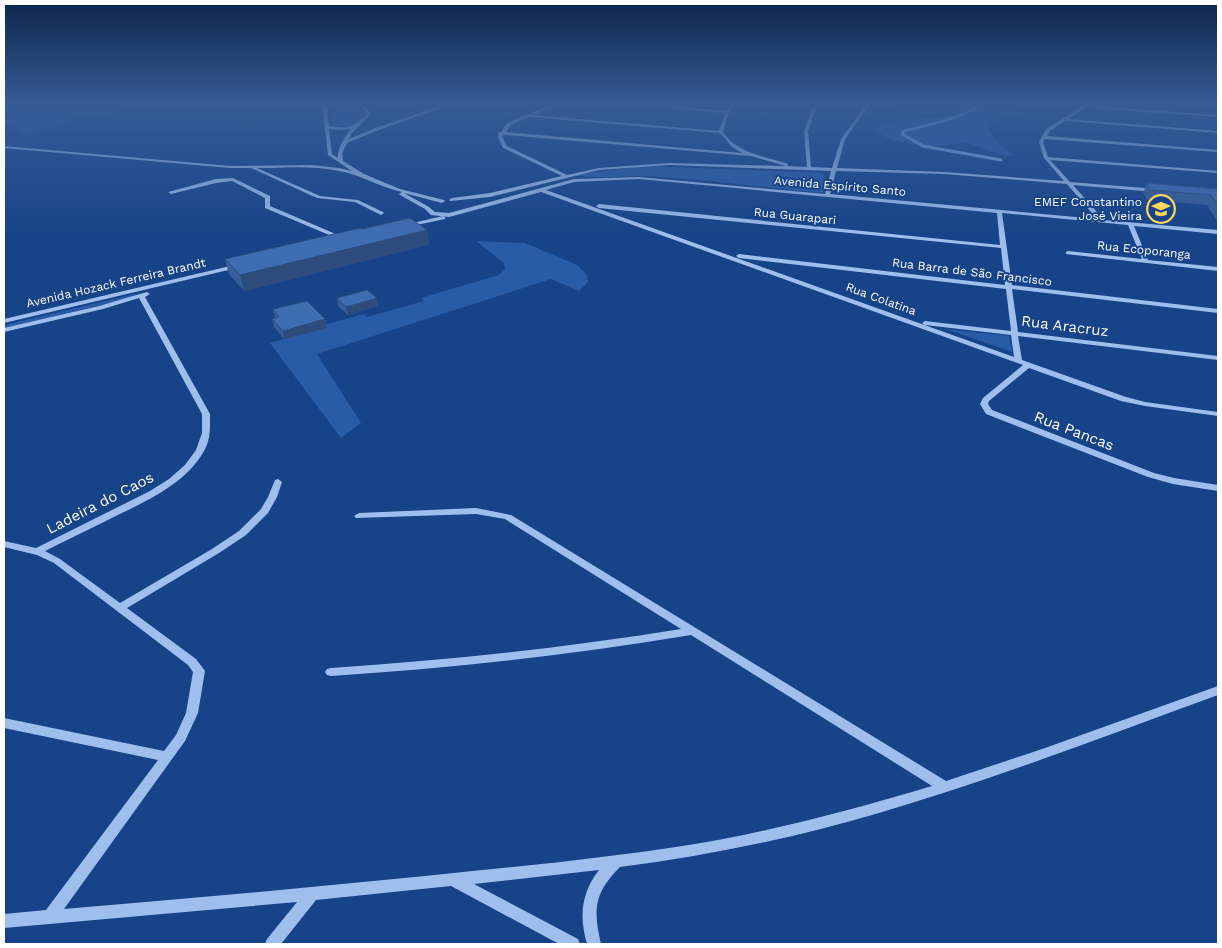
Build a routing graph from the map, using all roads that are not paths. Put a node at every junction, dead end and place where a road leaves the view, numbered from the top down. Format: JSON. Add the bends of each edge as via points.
{"nodes":[{"id":1,"x":7,"y":147,"type":"edge"},
{"id":2,"x":328,"y":147,"type":"edge"},
{"id":3,"x":343,"y":147,"type":"edge"},
{"id":4,"x":505,"y":147,"type":"edge"},
{"id":5,"x":665,"y":147,"type":"edge"},
{"id":6,"x":735,"y":147,"type":"edge"},
{"id":7,"x":807,"y":147,"type":"edge"},
{"id":8,"x":840,"y":147,"type":"edge"},
{"id":9,"x":1043,"y":147,"type":"edge"},
{"id":10,"x":1181,"y":147,"type":"edge"},
{"id":11,"x":1218,"y":150,"type":"edge"},
{"id":12,"x":754,"y":155,"type":"junction"},
{"id":13,"x":1046,"y":158,"type":"junction"},
{"id":14,"x":320,"y":161,"type":"dead end"},
{"id":15,"x":341,"y":161,"type":"junction"},
{"id":16,"x":300,"y":166,"type":"junction"},
{"id":17,"x":250,"y":167,"type":"junction"},
{"id":18,"x":793,"y":168,"type":"junction"},
{"id":19,"x":809,"y":168,"type":"junction"},
{"id":20,"x":833,"y":170,"type":"junction"},
{"id":21,"x":1218,"y":172,"type":"edge"},
{"id":22,"x":362,"y":175,"type":"junction"},
{"id":23,"x":565,"y":176,"type":"junction"},
{"id":24,"x":574,"y":181,"type":"junction"},
{"id":25,"x":1068,"y":183,"type":"junction"},
{"id":26,"x":398,"y":190,"type":"junction"},
{"id":27,"x":541,"y":190,"type":"junction"},
{"id":28,"x":1163,"y":190,"type":"edge"},
{"id":29,"x":171,"y":192,"type":"dead end"},
{"id":30,"x":827,"y":195,"type":"junction"},
{"id":31,"x":452,"y":200,"type":"junction"},
{"id":32,"x":442,"y":201,"type":"junction"},
{"id":33,"x":584,"y":205,"type":"junction"},
{"id":34,"x":427,"y":210,"type":"junction"},
{"id":35,"x":464,"y":212,"type":"junction"},
{"id":36,"x":999,"y":212,"type":"junction"},
{"id":37,"x":382,"y":213,"type":"dead end"},
{"id":38,"x":455,"y":214,"type":"junction"},
{"id":39,"x":1102,"y":221,"type":"junction"},
{"id":40,"x":415,"y":223,"type":"junction"},
{"id":41,"x":1130,"y":224,"type":"junction"},
{"id":42,"x":397,"y":227,"type":"edge"},
{"id":43,"x":1218,"y":232,"type":"edge"},
{"id":44,"x":351,"y":238,"type":"edge"},
{"id":45,"x":342,"y":240,"type":"junction"},
{"id":46,"x":333,"y":243,"type":"edge"},
{"id":47,"x":1004,"y":247,"type":"junction"},
{"id":48,"x":1068,"y":253,"type":"dead end"},
{"id":49,"x":724,"y":254,"type":"junction"},
{"id":50,"x":1146,"y":261,"type":"junction"},
{"id":51,"x":242,"y":265,"type":"edge"},
{"id":52,"x":233,"y":267,"type":"junction"},
{"id":53,"x":1218,"y":269,"type":"edge"},
{"id":54,"x":1009,"y":288,"type":"junction"},
{"id":55,"x":141,"y":296,"type":"junction"},
{"id":56,"x":1218,"y":311,"type":"edge"},
{"id":57,"x":4,"y":321,"type":"edge"},
{"id":58,"x":908,"y":321,"type":"junction"},
{"id":59,"x":4,"y":330,"type":"edge"},
{"id":60,"x":1015,"y":333,"type":"junction"},
{"id":61,"x":1218,"y":358,"type":"edge"},
{"id":62,"x":1018,"y":360,"type":"junction"},
{"id":63,"x":1029,"y":364,"type":"junction"},
{"id":64,"x":1218,"y":414,"type":"edge"},
{"id":65,"x":278,"y":482,"type":"dead end"},
{"id":66,"x":1218,"y":488,"type":"edge"},
{"id":67,"x":358,"y":516,"type":"dead end"},
{"id":68,"x":4,"y":544,"type":"edge"},
{"id":69,"x":37,"y":551,"type":"junction"},
{"id":70,"x":118,"y":608,"type":"junction"},
{"id":71,"x":693,"y":631,"type":"junction"},
{"id":72,"x":331,"y":672,"type":"dead end"},
{"id":73,"x":1218,"y":690,"type":"edge"},
{"id":74,"x":4,"y":723,"type":"edge"},
{"id":75,"x":166,"y":757,"type":"junction"},
{"id":76,"x":945,"y":787,"type":"junction"},
{"id":77,"x":616,"y":862,"type":"junction"},
{"id":78,"x":453,"y":880,"type":"junction"},
{"id":79,"x":312,"y":894,"type":"junction"},
{"id":80,"x":49,"y":918,"type":"junction"},
{"id":81,"x":4,"y":921,"type":"edge"},
{"id":82,"x":272,"y":944,"type":"edge"},
{"id":83,"x":574,"y":944,"type":"edge"},
{"id":84,"x":594,"y":944,"type":"edge"}],
"edges":[{"from":1,"to":17,"type":"street"},
{"from":2,"to":15,"type":"street","via":[[328,156]]},
{"from":3,"to":15,"type":"street"},
{"from":4,"to":23,"type":"street"},
{"from":5,"to":12,"type":"street"},
{"from":6,"to":12,"type":"street"},
{"from":7,"to":19,"type":"street"},
{"from":8,"to":20,"type":"street"},
{"from":9,"to":13,"type":"street"},
{"from":10,"to":11,"type":"street"},
{"from":12,"to":18,"type":"street"},
{"from":13,"to":21,"type":"street"},
{"from":13,"to":25,"type":"street"},
{"from":14,"to":16,"type":"street"},
{"from":15,"to":22,"type":"street"},
{"from":16,"to":17,"type":"street"},
{"from":16,"to":22,"type":"street","via":[[339,169]]},
{"from":17,"to":37,"type":"street","via":[[319,197],[356,200]]},
{"from":18,"to":19,"type":"street"},
{"from":18,"to":23,"type":"street","via":[[643,164]]},
{"from":19,"to":20,"type":"street"},
{"from":20,"to":25,"type":"street","via":[[944,173]]},
{"from":20,"to":30,"type":"street"},
{"from":22,"to":26,"type":"street"},
{"from":23,"to":24,"type":"street"},
{"from":23,"to":31,"type":"street","via":[[490,195]]},
{"from":24,"to":27,"type":"street","name":"Avenida Espírito Santo"},
{"from":24,"to":30,"type":"street","name":"Avenida Espírito Santo","via":[[640,178]]},
{"from":25,"to":28,"type":"street"},
{"from":25,"to":39,"type":"street"},
{"from":26,"to":32,"type":"street"},
{"from":26,"to":34,"type":"street"},
{"from":27,"to":33,"type":"street","name":"Rua Colatina"},
{"from":27,"to":35,"type":"street","name":"Avenida Espírito Santo"},
{"from":29,"to":45,"type":"street","via":[[216,180],[233,179],[268,197],[267,206]]},
{"from":30,"to":36,"type":"street","name":"Avenida Espírito Santo"},
{"from":31,"to":32,"type":"street"},
{"from":31,"to":35,"type":"street","via":[[468,206]]},
{"from":32,"to":34,"type":"street","via":[[429,205]]},
{"from":33,"to":47,"type":"street","name":"Rua Guarapari"},
{"from":33,"to":49,"type":"street","name":"Rua Colatina"},
{"from":34,"to":38,"type":"street","via":[[440,215]]},
{"from":34,"to":40,"type":"street","via":[[426,217]]},
{"from":35,"to":38,"type":"street","name":"Avenida Espírito Santo"},
{"from":36,"to":39,"type":"street","name":"Avenida Espírito Santo"},
{"from":36,"to":47,"type":"street"},
{"from":38,"to":40,"type":"street"},
{"from":39,"to":41,"type":"street","name":"Avenida Espírito Santo"},
{"from":40,"to":42,"type":"street"},
{"from":41,"to":43,"type":"street","name":"Avenida Espírito Santo"},
{"from":41,"to":50,"type":"street"},
{"from":44,"to":45,"type":"street"},
{"from":45,"to":46,"type":"street"},
{"from":47,"to":54,"type":"street"},
{"from":48,"to":50,"type":"street","name":"Rua Ecoporanga"},
{"from":49,"to":54,"type":"street","name":"Rua Barra de São Francisco"},
{"from":49,"to":58,"type":"street","name":"Rua Colatina"},
{"from":50,"to":53,"type":"street","name":"Rua Ecoporanga"},
{"from":51,"to":52,"type":"street","name":"Avenida Hozack Ferreira Brandt"},
{"from":52,"to":55,"type":"street","name":"Avenida Hozack Ferreira Brandt"},
{"from":52,"to":57,"type":"street","name":"Avenida Hozack Ferreira Brandt"},
{"from":54,"to":56,"type":"street","name":"Rua Barra de São Francisco"},
{"from":54,"to":60,"type":"street"},
{"from":55,"to":59,"type":"street","name":"Avenida Hozack Ferreira Brandt"},
{"from":55,"to":69,"type":"street","name":"Ladeira do Caos","via":[[206,414],[206,439],[185,469],[158,490]]},
{"from":58,"to":60,"type":"street","name":"Rua Aracruz"},
{"from":58,"to":62,"type":"street","name":"Rua Colatina"},
{"from":60,"to":61,"type":"street","name":"Rua Aracruz"},
{"from":60,"to":62,"type":"street"},
{"from":62,"to":63,"type":"street","name":"Rua Colatina"},
{"from":63,"to":64,"type":"street","name":"Rua Colatina","via":[[1135,402]]},
{"from":63,"to":66,"type":"street","name":"Rua Pancas","via":[[986,400],[988,412],[1151,475]]},
{"from":65,"to":70,"type":"street","via":[[276,492],[264,511],[243,532]]},
{"from":67,"to":71,"type":"street","via":[[476,511],[499,514],[516,521]]},
{"from":68,"to":69,"type":"street"},
{"from":69,"to":70,"type":"street","via":[[57,561]]},
{"from":70,"to":75,"type":"street","via":[[192,662],[198,671],[189,722]]},
{"from":71,"to":72,"type":"street","via":[[457,664]]},
{"from":71,"to":76,"type":"street"},
{"from":73,"to":76,"type":"street"},
{"from":74,"to":75,"type":"street"},
{"from":75,"to":80,"type":"street"},
{"from":76,"to":77,"type":"street","via":[[761,838]]},
{"from":77,"to":78,"type":"street"},
{"from":77,"to":84,"type":"street","via":[[606,871],[592,894],[588,908],[588,926]]},
{"from":78,"to":79,"type":"street"},
{"from":78,"to":83,"type":"street"},
{"from":79,"to":80,"type":"street"},
{"from":79,"to":82,"type":"street"},
{"from":80,"to":81,"type":"street"}]}
